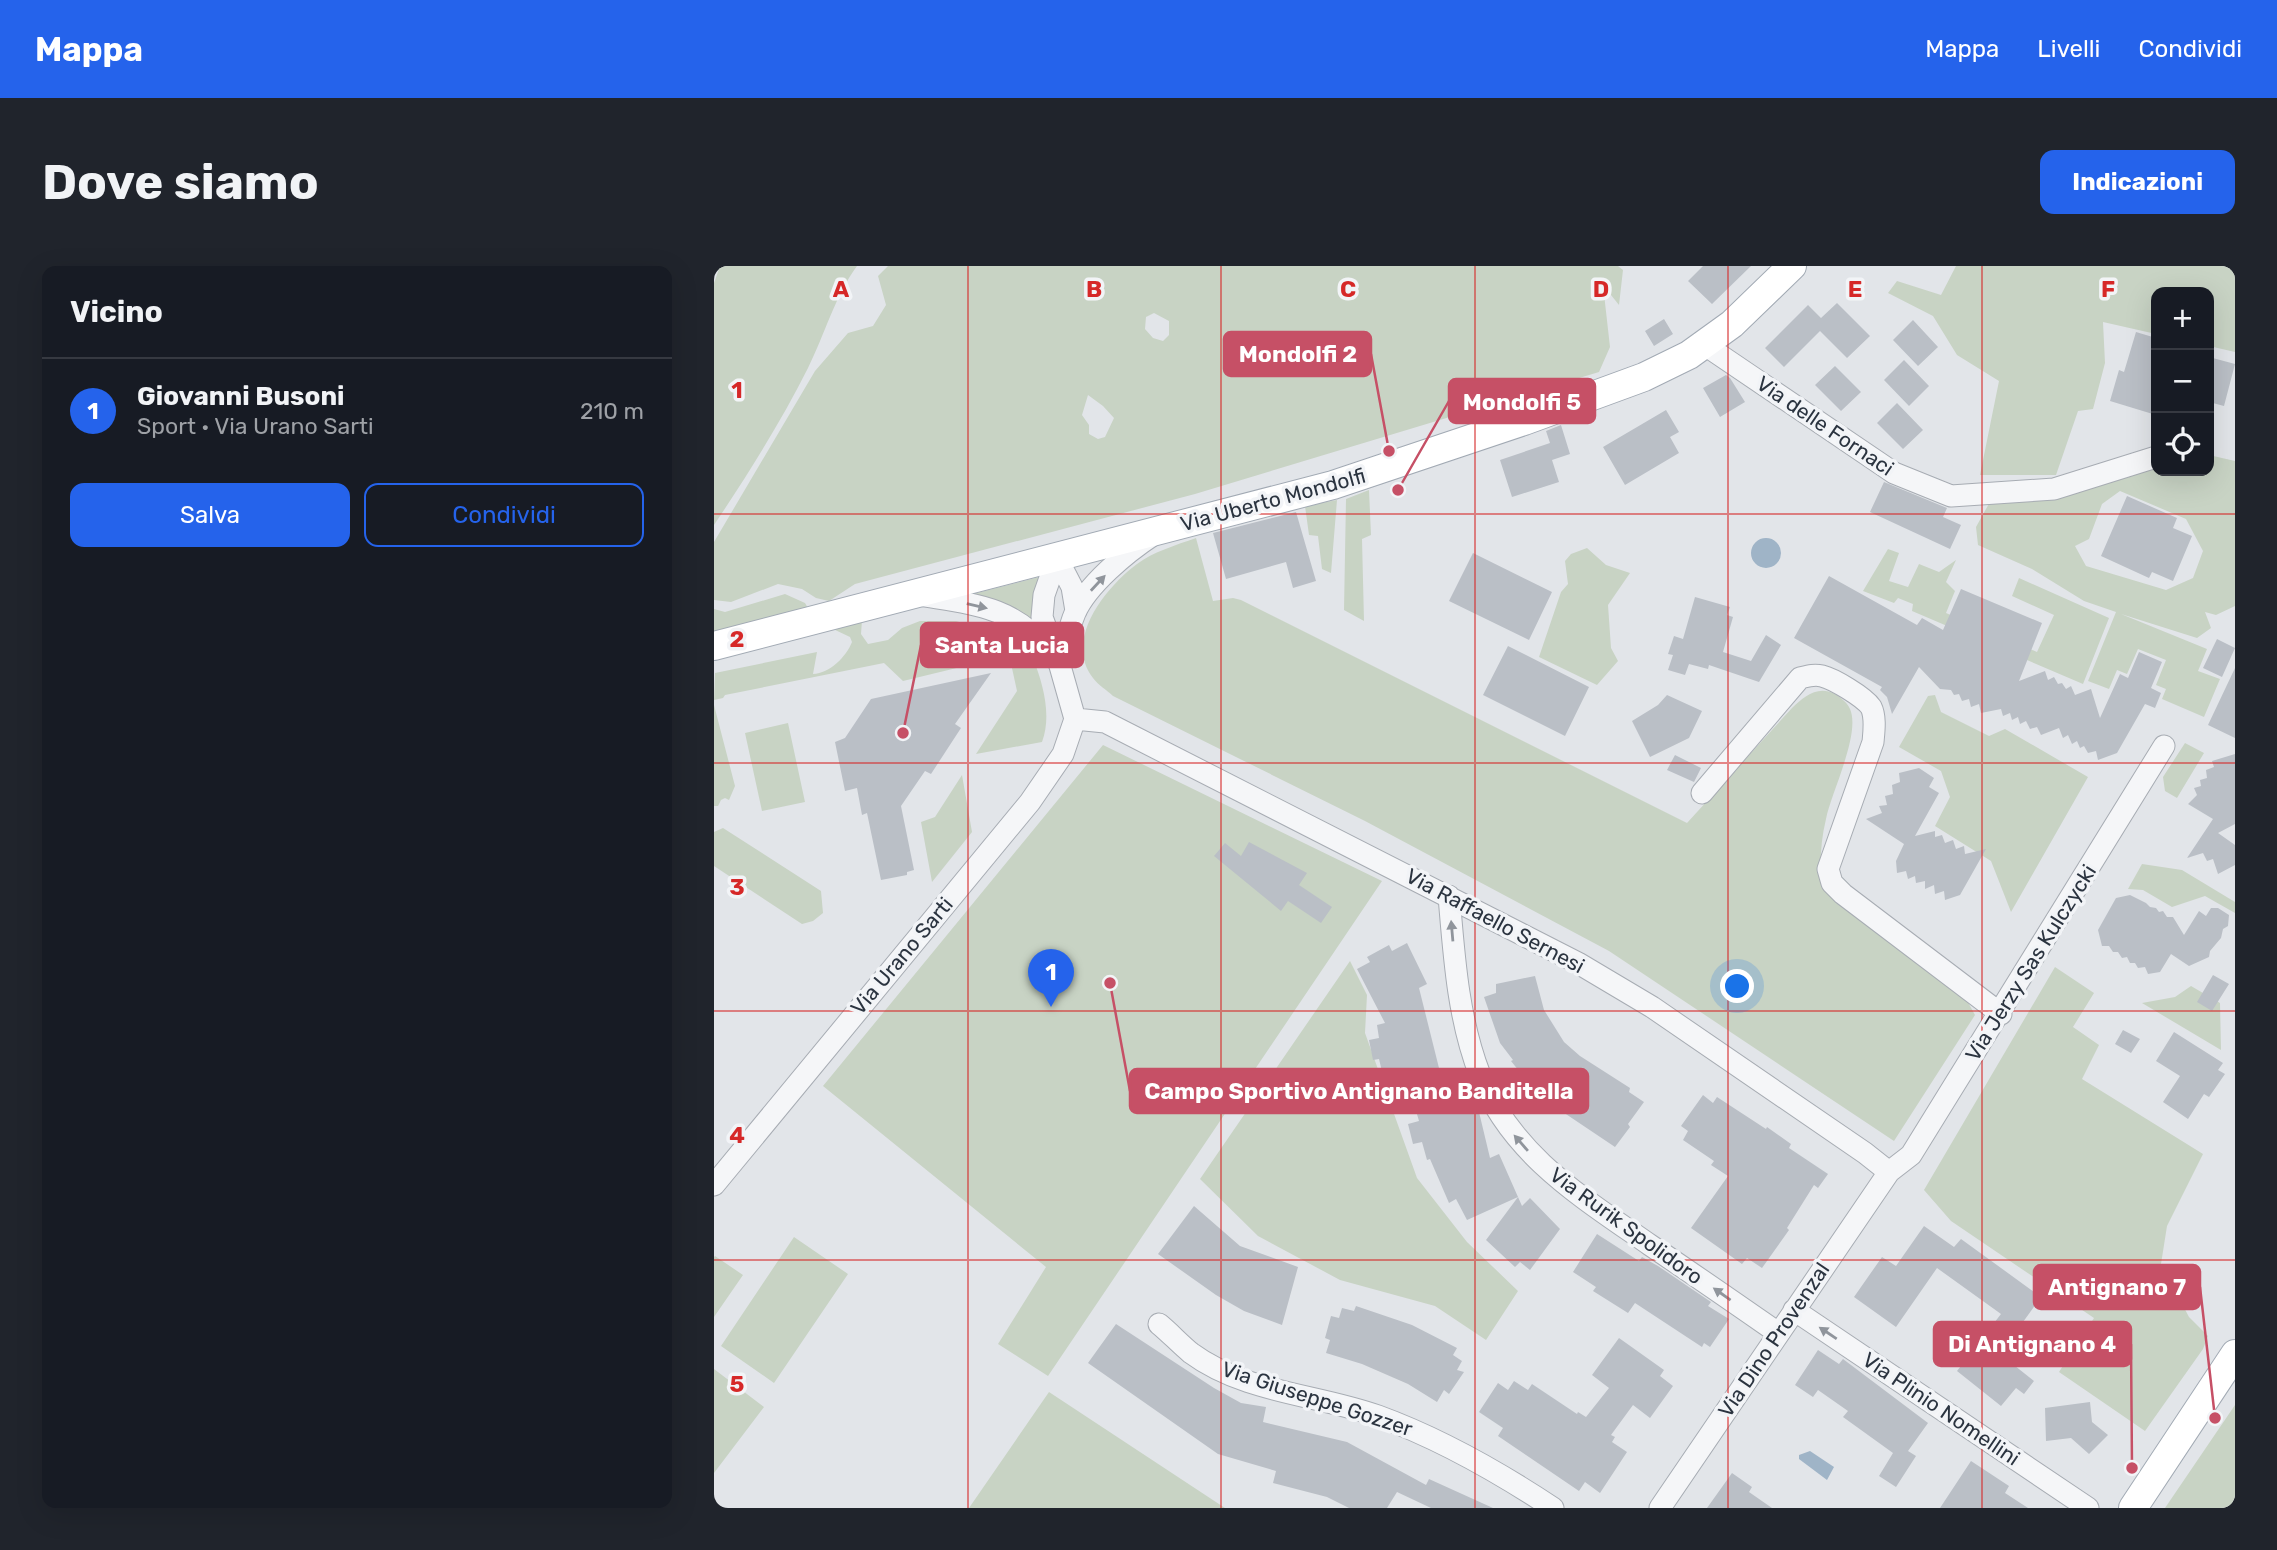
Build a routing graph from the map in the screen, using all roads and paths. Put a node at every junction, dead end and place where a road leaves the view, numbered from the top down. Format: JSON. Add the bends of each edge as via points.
{"nodes":[{"id":1,"x":1792,"y":266,"type":"edge"},
{"id":2,"x":1705,"y":345,"type":"junction"},
{"id":3,"x":2151,"y":459,"type":"edge"},
{"id":4,"x":1161,"y":530,"type":"junction"},
{"id":5,"x":1058,"y":558,"type":"junction"},
{"id":6,"x":910,"y":594,"type":"junction"},
{"id":7,"x":1076,"y":611,"type":"junction"},
{"id":8,"x":714,"y":646,"type":"edge"},
{"id":9,"x":1060,"y":666,"type":"junction"},
{"id":10,"x":1075,"y":719,"type":"junction"},
{"id":11,"x":2164,"y":746,"type":"dead end"},
{"id":12,"x":1702,"y":793,"type":"dead end"},
{"id":13,"x":1449,"y":897,"type":"junction"},
{"id":14,"x":2001,"y":1014,"type":"junction"},
{"id":15,"x":1889,"y":1172,"type":"junction"},
{"id":16,"x":714,"y":1185,"type":"edge"},
{"id":17,"x":1794,"y":1310,"type":"junction"},
{"id":18,"x":1159,"y":1324,"type":"dead end"},
{"id":19,"x":1778,"y":1333,"type":"junction"},
{"id":20,"x":2235,"y":1354,"type":"edge"},
{"id":21,"x":1553,"y":1508,"type":"edge"},
{"id":22,"x":1660,"y":1508,"type":"edge"},
{"id":23,"x":2088,"y":1508,"type":"edge"},
{"id":24,"x":2133,"y":1508,"type":"edge"}],
"edges":[{"from":1,"to":2,"type":"main road","name":"Via Uberto Mondolfi"},
{"from":2,"to":3,"type":"street","name":"Via delle Fornaci","via":[[1894,473],[1951,496],[2054,489]]},
{"from":2,"to":4,"type":"main road","name":"Via Uberto Mondolfi","via":[[1644,377],[1453,446],[1332,485]]},
{"from":4,"to":5,"type":"main road","name":"Via Uberto Mondolfi"},
{"from":7,"to":4,"type":"street","one_way":true,"via":[[1114,566]]},
{"from":5,"to":6,"type":"main road","name":"Via Uberto Mondolfi"},
{"from":5,"to":7,"type":"street","via":[[1072,587]]},
{"from":5,"to":9,"type":"street","via":[[1042,607]]},
{"from":6,"to":8,"type":"main road","name":"Via Uberto Mondolfi"},
{"from":6,"to":9,"type":"street","one_way":true,"via":[[976,605],[1012,618],[1038,638]]},
{"from":7,"to":9,"type":"street"},
{"from":9,"to":10,"type":"street"},
{"from":10,"to":13,"type":"street","name":"Via Raffaello Sernesi","via":[[1105,722]]},
{"from":10,"to":16,"type":"street","name":"Via Urano Sarti","via":[[1063,754],[1030,802]]},
{"from":11,"to":14,"type":"street","name":"Via Jerzy Sas Kulczycki"},
{"from":12,"to":14,"type":"street","via":[[1800,678],[1824,676],[1849,689],[1871,708],[1873,742],[1828,869],[1832,883]]},
{"from":13,"to":15,"type":"street","name":"Via Raffaello Sernesi","via":[[1618,986]]},
{"from":19,"to":13,"type":"street","name":"Via Rurik Spolidoro","one_way":true,"via":[[1581,1198],[1516,1139],[1486,1090],[1467,1035]]},
{"from":14,"to":15,"type":"street","name":"Via Jerzy Sas Kulczycki","via":[[1911,1154]]},
{"from":15,"to":17,"type":"street","name":"Via Dino Provenzal"},
{"from":17,"to":19,"type":"street","name":"Via Dino Provenzal"},
{"from":23,"to":17,"type":"street","name":"Via Plinio Nomellini","one_way":true},
{"from":18,"to":21,"type":"street","name":"Via Giuseppe Gozzer","via":[[1191,1353],[1215,1367],[1407,1427],[1476,1459]]},
{"from":19,"to":22,"type":"street","name":"Via Dino Provenzal"},
{"from":20,"to":24,"type":"main road"}]}
